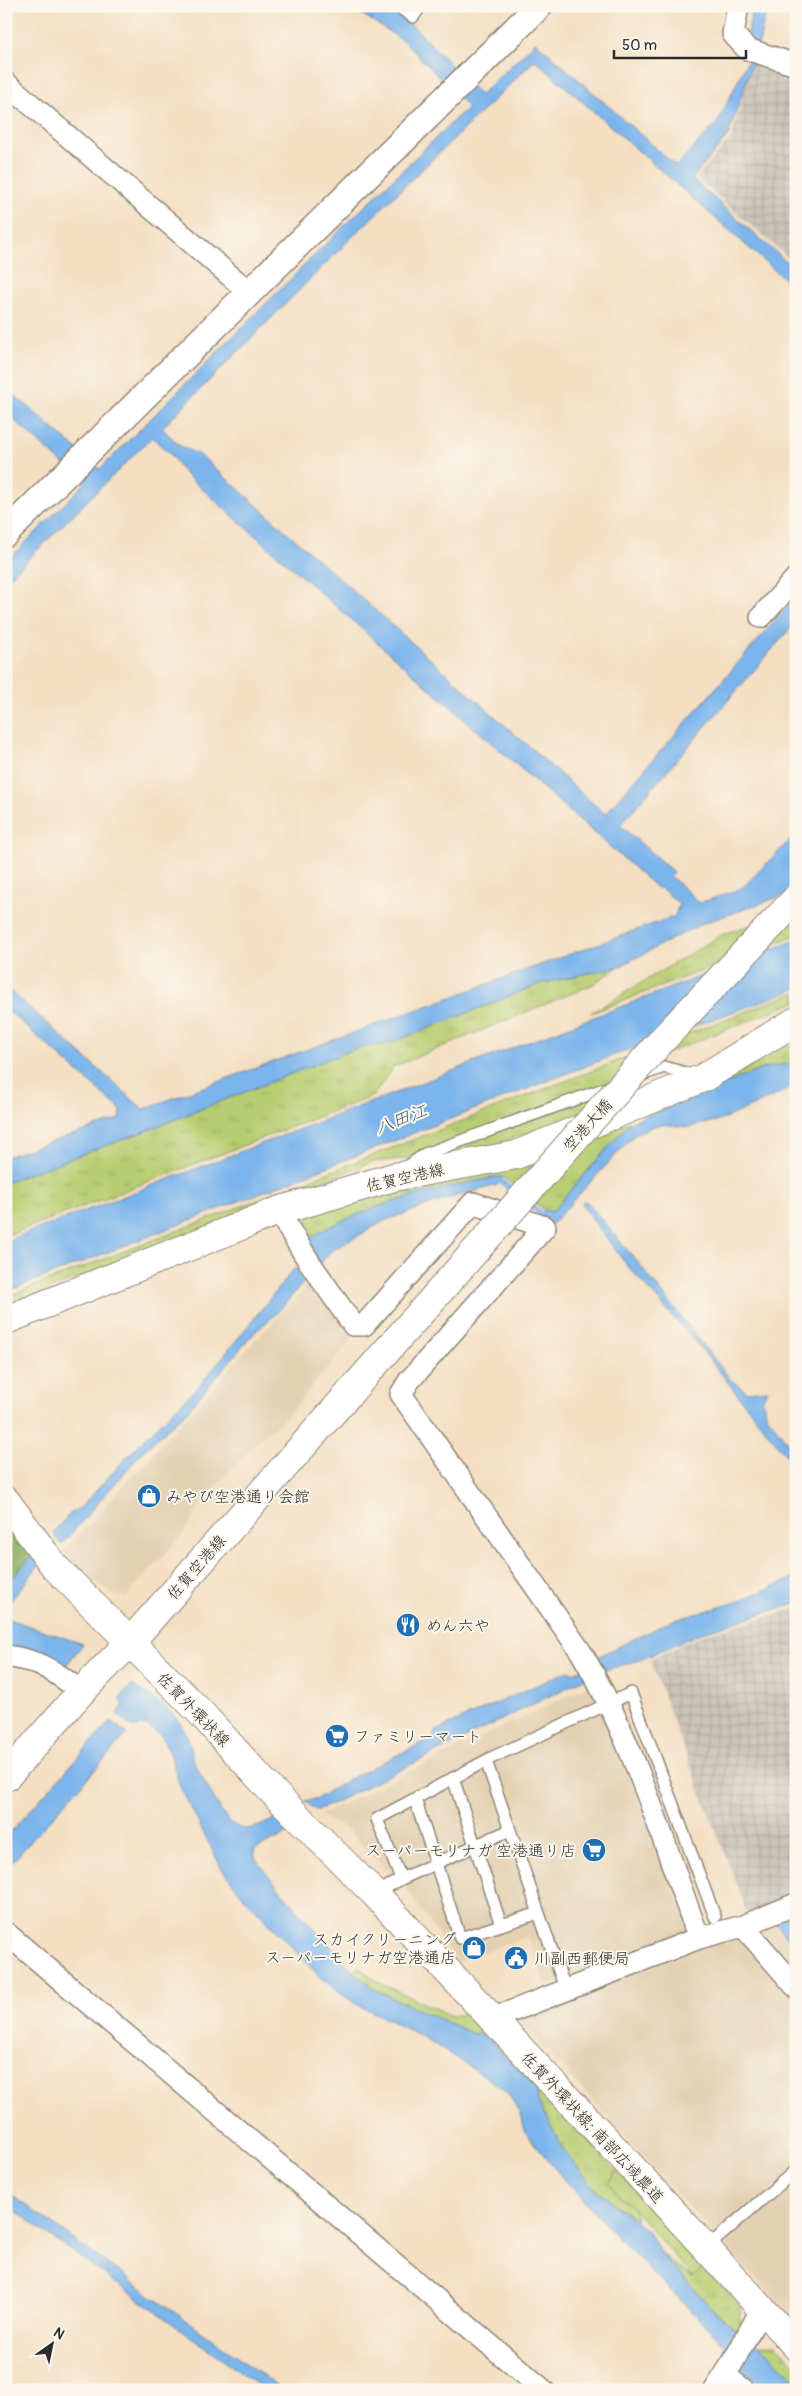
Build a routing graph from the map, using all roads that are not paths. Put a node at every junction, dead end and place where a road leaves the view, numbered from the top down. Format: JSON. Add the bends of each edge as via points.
{"nodes":[{"id":1,"x":397,"y":6,"type":"edge"},
{"id":2,"x":421,"y":6,"type":"edge"},
{"id":3,"x":539,"y":6,"type":"edge"},
{"id":4,"x":738,"y":6,"type":"edge"},
{"id":5,"x":796,"y":65,"type":"edge"},
{"id":6,"x":6,"y":83,"type":"edge"},
{"id":7,"x":249,"y":292,"type":"junction"},
{"id":8,"x":6,"y":533,"type":"edge"},
{"id":9,"x":796,"y":578,"type":"edge"},
{"id":10,"x":760,"y":617,"type":"dead end"},
{"id":11,"x":796,"y":899,"type":"edge"},
{"id":12,"x":796,"y":1021,"type":"edge"},
{"id":13,"x":278,"y":1211,"type":"junction"},
{"id":14,"x":6,"y":1320,"type":"edge"},
{"id":15,"x":383,"y":1355,"type":"joint"},
{"id":16,"x":6,"y":1501,"type":"edge"},
{"id":17,"x":130,"y":1642,"type":"junction"},
{"id":18,"x":6,"y":1656,"type":"edge"},
{"id":19,"x":81,"y":1692,"type":"junction"},
{"id":20,"x":608,"y":1703,"type":"junction"},
{"id":21,"x":486,"y":1762,"type":"junction"},
{"id":22,"x":6,"y":1777,"type":"edge"},
{"id":23,"x":454,"y":1778,"type":"junction"},
{"id":24,"x":414,"y":1799,"type":"junction"},
{"id":25,"x":510,"y":1830,"type":"junction"},
{"id":26,"x":476,"y":1846,"type":"junction"},
{"id":27,"x":436,"y":1864,"type":"junction"},
{"id":28,"x":401,"y":1879,"type":"junction"},
{"id":29,"x":382,"y":1902,"type":"junction"},
{"id":30,"x":796,"y":1904,"type":"edge"},
{"id":31,"x":539,"y":1913,"type":"junction"},
{"id":32,"x":715,"y":1917,"type":"dead end"},
{"id":33,"x":501,"y":1925,"type":"junction"},
{"id":34,"x":743,"y":1926,"type":"junction"},
{"id":35,"x":6,"y":1933,"type":"edge"},
{"id":36,"x":698,"y":1938,"type":"junction"},
{"id":37,"x":796,"y":1987,"type":"edge"},
{"id":38,"x":566,"y":1991,"type":"junction"},
{"id":39,"x":492,"y":2019,"type":"junction"},
{"id":40,"x":796,"y":2170,"type":"edge"},
{"id":41,"x":706,"y":2248,"type":"junction"},
{"id":42,"x":756,"y":2320,"type":"junction"},
{"id":43,"x":796,"y":2346,"type":"edge"},
{"id":44,"x":725,"y":2376,"type":"edge"},
{"id":45,"x":543,"y":2390,"type":"edge"},
{"id":46,"x":744,"y":2390,"type":"edge"}],
"edges":[{"from":1,"to":2,"type":"lane","via":[[413,17]]},
{"from":3,"to":7,"type":"street"},
{"from":4,"to":5,"type":"street","via":[[733,34],[753,51]]},
{"from":6,"to":7,"type":"street"},
{"from":7,"to":8,"type":"street"},
{"from":9,"to":10,"type":"street"},
{"from":11,"to":15,"type":"main road","name":"空港大橋","bridge":true,"via":[[663,1039]]},
{"from":12,"to":13,"type":"main road","name":"佐賀空港線","via":[[704,1078],[516,1155],[394,1177]]},
{"from":13,"to":14,"type":"main road","name":"佐賀空港線"},
{"from":13,"to":20,"type":"street","via":[[353,1325],[364,1325],[473,1203],[545,1227],[408,1381],[401,1394],[592,1670]]},
{"from":15,"to":17,"type":"main road","name":"佐賀空港線"},
{"from":16,"to":17,"type":"main road","name":"佐賀外環状線","via":[[54,1567]]},
{"from":17,"to":19,"type":"main road","name":"佐賀空港線"},
{"from":17,"to":29,"type":"main road","name":"佐賀外環状線","via":[[200,1712],[268,1788]]},
{"from":18,"to":19,"type":"street","via":[[27,1658],[47,1667]]},
{"from":19,"to":22,"type":"main road","name":"佐賀空港線"},
{"from":20,"to":21,"type":"lane"},
{"from":20,"to":32,"type":"lane","via":[[631,1693]]},
{"from":20,"to":36,"type":"street","via":[[625,1736]]},
{"from":21,"to":23,"type":"lane"},
{"from":21,"to":25,"type":"lane"},
{"from":23,"to":24,"type":"lane"},
{"from":23,"to":26,"type":"lane"},
{"from":24,"to":27,"type":"lane"},
{"from":24,"to":28,"type":"lane","via":[[377,1819]]},
{"from":25,"to":26,"type":"lane"},
{"from":25,"to":31,"type":"lane"},
{"from":26,"to":27,"type":"lane"},
{"from":26,"to":33,"type":"lane"},
{"from":27,"to":28,"type":"lane"},
{"from":27,"to":33,"type":"lane","via":[[460,1938]]},
{"from":28,"to":29,"type":"lane"},
{"from":29,"to":39,"type":"main road","name":"佐賀外環状線; 南部広域農道"},
{"from":30,"to":34,"type":"street"},
{"from":31,"to":33,"type":"lane"},
{"from":31,"to":38,"type":"lane"},
{"from":34,"to":36,"type":"street"},
{"from":34,"to":37,"type":"street"},
{"from":35,"to":45,"type":"street"},
{"from":36,"to":38,"type":"street"},
{"from":38,"to":39,"type":"street"},
{"from":39,"to":41,"type":"main road","name":"佐賀外環状線; 南部広域農道"},
{"from":40,"to":41,"type":"lane"},
{"from":41,"to":42,"type":"main road","name":"佐賀外環状線; 南部広域農道"},
{"from":42,"to":43,"type":"main road","name":"佐賀外環状線; 南部広域農道"},
{"from":42,"to":44,"type":"street"},
{"from":44,"to":46,"type":"street"}]}
